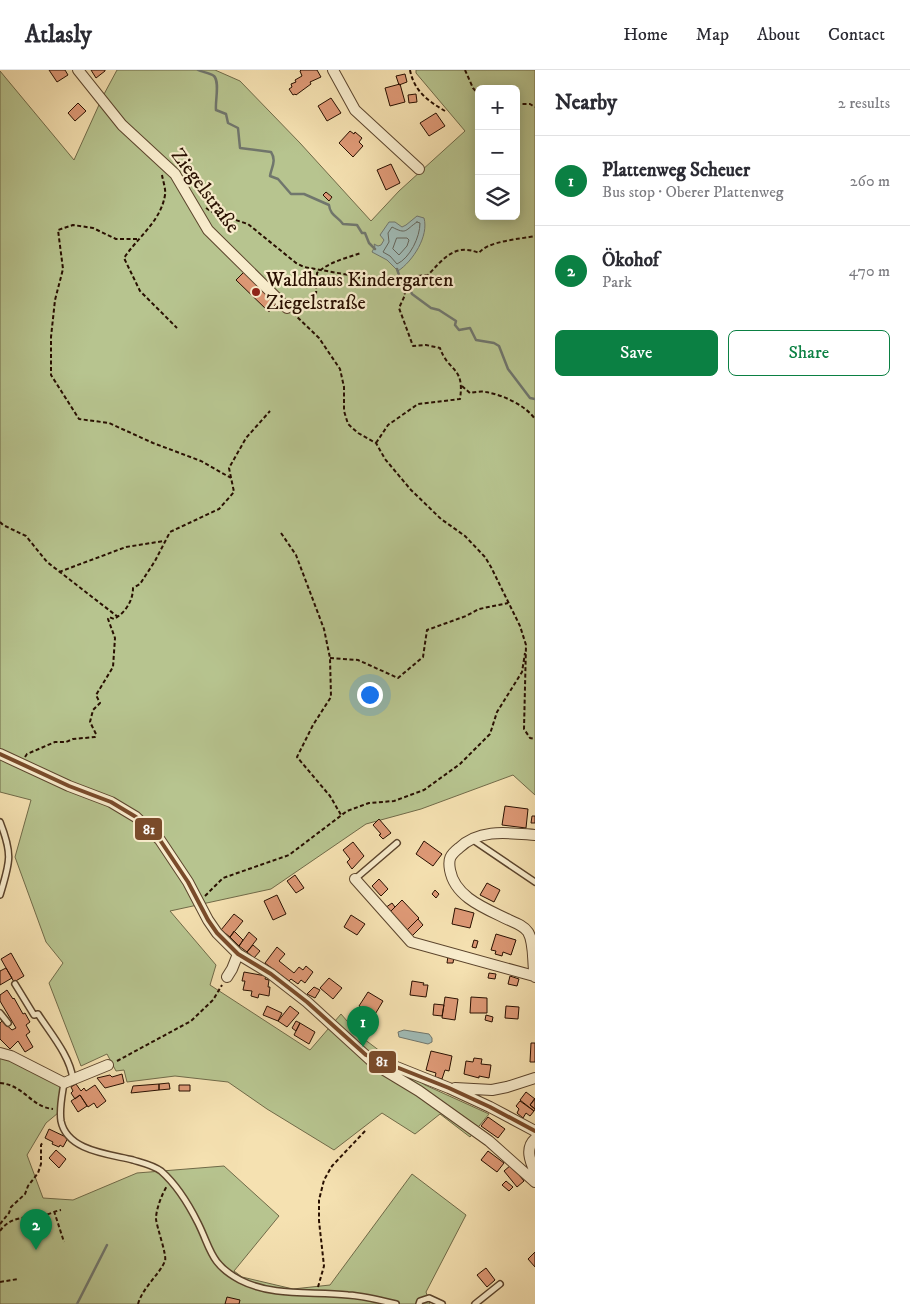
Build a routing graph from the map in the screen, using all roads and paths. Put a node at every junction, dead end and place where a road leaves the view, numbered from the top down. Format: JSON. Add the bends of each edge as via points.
{"nodes":[{"id":1,"x":78,"y":70,"type":"edge"},
{"id":2,"x":334,"y":70,"type":"edge"},
{"id":3,"x":410,"y":70,"type":"edge"},
{"id":4,"x":464,"y":70,"type":"edge"},
{"id":5,"x":475,"y":90,"type":"edge"},
{"id":6,"x":520,"y":104,"type":"edge"},
{"id":7,"x":535,"y":107,"type":"edge"},
{"id":8,"x":445,"y":111,"type":"dead end"},
{"id":9,"x":159,"y":158,"type":"junction"},
{"id":10,"x":419,"y":169,"type":"dead end"},
{"id":11,"x":206,"y":207,"type":"dead end"},
{"id":12,"x":535,"y":236,"type":"edge"},
{"id":13,"x":137,"y":240,"type":"junction"},
{"id":14,"x":361,"y":253,"type":"dead end"},
{"id":15,"x":321,"y":270,"type":"junction"},
{"id":16,"x":404,"y":284,"type":"junction"},
{"id":17,"x":316,"y":295,"type":"dead end"},
{"id":18,"x":287,"y":308,"type":"joint"},
{"id":19,"x":177,"y":328,"type":"dead end"},
{"id":20,"x":462,"y":386,"type":"junction"},
{"id":21,"x":270,"y":411,"type":"dead end"},
{"id":22,"x":535,"y":419,"type":"edge"},
{"id":23,"x":376,"y":443,"type":"junction"},
{"id":24,"x":231,"y":478,"type":"junction"},
{"id":25,"x":0,"y":522,"type":"edge"},
{"id":26,"x":281,"y":533,"type":"dead end"},
{"id":27,"x":165,"y":541,"type":"junction"},
{"id":28,"x":59,"y":572,"type":"junction"},
{"id":29,"x":508,"y":603,"type":"junction"},
{"id":30,"x":118,"y":617,"type":"junction"},
{"id":31,"x":526,"y":645,"type":"junction"},
{"id":32,"x":330,"y":658,"type":"junction"},
{"id":33,"x":535,"y":739,"type":"edge"},
{"id":34,"x":0,"y":754,"type":"edge"},
{"id":35,"x":20,"y":763,"type":"junction"},
{"id":36,"x":341,"y":815,"type":"junction"},
{"id":37,"x":0,"y":822,"type":"edge"},
{"id":38,"x":535,"y":836,"type":"edge"},
{"id":39,"x":473,"y":840,"type":"junction"},
{"id":40,"x":397,"y":843,"type":"dead end"},
{"id":41,"x":355,"y":879,"type":"joint"},
{"id":42,"x":535,"y":882,"type":"edge"},
{"id":43,"x":0,"y":895,"type":"edge"},
{"id":44,"x":205,"y":896,"type":"dead end"},
{"id":45,"x":238,"y":954,"type":"junction"},
{"id":46,"x":535,"y":976,"type":"edge"},
{"id":47,"x":226,"y":977,"type":"joint"},
{"id":48,"x":15,"y":984,"type":"dead end"},
{"id":49,"x":0,"y":1013,"type":"edge"},
{"id":50,"x":8,"y":1023,"type":"dead end"},
{"id":51,"x":0,"y":1053,"type":"edge"},
{"id":52,"x":366,"y":1055,"type":"junction"},
{"id":53,"x":108,"y":1065,"type":"joint"},
{"id":54,"x":535,"y":1078,"type":"edge"},
{"id":55,"x":69,"y":1082,"type":"junction"},
{"id":56,"x":0,"y":1083,"type":"edge"},
{"id":57,"x":449,"y":1088,"type":"junction"},
{"id":58,"x":60,"y":1109,"type":"junction"},
{"id":59,"x":366,"y":1130,"type":"dead end"},
{"id":60,"x":535,"y":1131,"type":"edge"},
{"id":61,"x":535,"y":1140,"type":"edge"},
{"id":62,"x":43,"y":1142,"type":"dead end"},
{"id":63,"x":535,"y":1172,"type":"edge"},
{"id":64,"x":171,"y":1180,"type":"junction"},
{"id":65,"x":535,"y":1182,"type":"edge"},
{"id":66,"x":61,"y":1210,"type":"dead end"},
{"id":67,"x":54,"y":1211,"type":"junction"},
{"id":68,"x":0,"y":1224,"type":"edge"},
{"id":69,"x":0,"y":1231,"type":"edge"},
{"id":70,"x":64,"y":1242,"type":"dead end"},
{"id":71,"x":18,"y":1279,"type":"dead end"},
{"id":72,"x":0,"y":1282,"type":"edge"},
{"id":73,"x":500,"y":1284,"type":"dead end"},
{"id":74,"x":316,"y":1294,"type":"junction"},
{"id":75,"x":138,"y":1304,"type":"edge"},
{"id":76,"x":396,"y":1304,"type":"edge"},
{"id":77,"x":419,"y":1304,"type":"edge"},
{"id":78,"x":442,"y":1304,"type":"edge"},
{"id":79,"x":475,"y":1304,"type":"edge"}],
"edges":[{"from":1,"to":9,"type":"street","name":"Ziegelstraße","via":[[122,125]]},
{"from":2,"to":10,"type":"street","via":[[355,110]]},
{"from":3,"to":8,"type":"path","via":[[411,78],[426,99]]},
{"from":4,"to":5,"type":"path"},
{"from":6,"to":7,"type":"path"},
{"from":9,"to":13,"type":"path","via":[[165,194],[158,217]]},
{"from":9,"to":18,"type":"street","name":"Ziegelstraße","via":[[175,174],[208,230]]},
{"from":11,"to":15,"type":"path","via":[[214,213],[248,224],[296,263]]},
{"from":12,"to":16,"type":"path","via":[[482,248],[479,253],[469,249],[456,250],[428,275],[417,276]]},
{"from":13,"to":19,"type":"path","via":[[124,258],[140,291]]},
{"from":13,"to":24,"type":"path","via":[[116,239],[93,228],[73,225],[58,230],[63,269],[51,337],[52,375],[79,419],[109,423]]},
{"from":14,"to":15,"type":"path"},
{"from":15,"to":16,"type":"path"},
{"from":15,"to":17,"type":"path"},
{"from":16,"to":20,"type":"path","via":[[405,295],[399,308],[413,346],[440,348],[457,372]]},
{"from":18,"to":23,"type":"path","via":[[318,338],[340,368],[348,424]]},
{"from":20,"to":22,"type":"path","via":[[470,393],[485,391],[510,400]]},
{"from":20,"to":23,"type":"path","via":[[460,399],[418,404],[388,425]]},
{"from":21,"to":24,"type":"path","via":[[246,438],[229,468]]},
{"from":23,"to":29,"type":"path","via":[[411,490],[441,519],[466,536],[485,557]]},
{"from":24,"to":27,"type":"path","via":[[234,492],[219,508],[170,532]]},
{"from":25,"to":28,"type":"path","via":[[26,536]]},
{"from":26,"to":32,"type":"path","via":[[296,555],[324,629]]},
{"from":27,"to":28,"type":"path","via":[[126,547]]},
{"from":27,"to":30,"type":"path","via":[[140,584],[133,588],[124,613]]},
{"from":28,"to":30,"type":"path"},
{"from":29,"to":31,"type":"path"},
{"from":29,"to":32,"type":"path","via":[[479,609],[427,630],[423,657],[398,678],[358,660]]},
{"from":30,"to":35,"type":"path","via":[[109,617],[108,620],[115,638],[113,667],[96,695],[100,703],[93,710],[90,722],[96,734],[94,738],[55,742],[27,754]]},
{"from":31,"to":33,"type":"path","via":[[524,729],[530,738]]},
{"from":31,"to":36,"type":"path","via":[[522,672],[497,712],[490,734],[460,764],[424,790],[394,801],[369,803]]},
{"from":32,"to":36,"type":"path","via":[[330,697],[297,757],[330,796]]},
{"from":34,"to":35,"type":"street"},
{"from":35,"to":45,"type":"street","via":[[111,802],[136,817],[160,840],[208,920]]},
{"from":36,"to":44,"type":"path","via":[[289,855],[223,878]]},
{"from":37,"to":43,"type":"lane","via":[[10,856]]},
{"from":38,"to":39,"type":"street","via":[[496,832]]},
{"from":39,"to":42,"type":"lane"},
{"from":39,"to":46,"type":"street","via":[[461,845],[450,856],[451,875],[468,898],[529,933]]},
{"from":40,"to":41,"type":"lane"},
{"from":41,"to":46,"type":"street","via":[[411,942]]},
{"from":45,"to":47,"type":"street"},
{"from":45,"to":52,"type":"street","via":[[307,1002]]},
{"from":47,"to":53,"type":"path","via":[[213,1000],[191,1021]]},
{"from":48,"to":55,"type":"lane","via":[[64,1056],[72,1071]]},
{"from":49,"to":50,"type":"lane"},
{"from":51,"to":55,"type":"street"},
{"from":52,"to":57,"type":"street"},
{"from":52,"to":65,"type":"street","via":[[489,1141]]},
{"from":53,"to":55,"type":"street"},
{"from":54,"to":57,"type":"street","via":[[492,1090]]},
{"from":55,"to":58,"type":"lane"},
{"from":56,"to":58,"type":"path","via":[[22,1091],[44,1108]]},
{"from":57,"to":60,"type":"street"},
{"from":58,"to":64,"type":"lane","via":[[65,1132],[75,1142],[146,1164]]},
{"from":59,"to":74,"type":"path","via":[[332,1166],[324,1180],[319,1200],[319,1221],[324,1266]]},
{"from":61,"to":63,"type":"street","via":[[529,1149]]},
{"from":62,"to":68,"type":"path","via":[[38,1173]]},
{"from":64,"to":74,"type":"lane","via":[[190,1208],[215,1260],[226,1272],[266,1288]]},
{"from":64,"to":75,"type":"path","via":[[156,1217],[165,1260]]},
{"from":66,"to":67,"type":"path"},
{"from":67,"to":69,"type":"path","via":[[8,1222]]},
{"from":67,"to":70,"type":"path"},
{"from":71,"to":72,"type":"path"},
{"from":73,"to":79,"type":"lane"},
{"from":74,"to":76,"type":"lane","via":[[347,1294]]},
{"from":77,"to":78,"type":"lane","via":[[429,1298]]}]}
